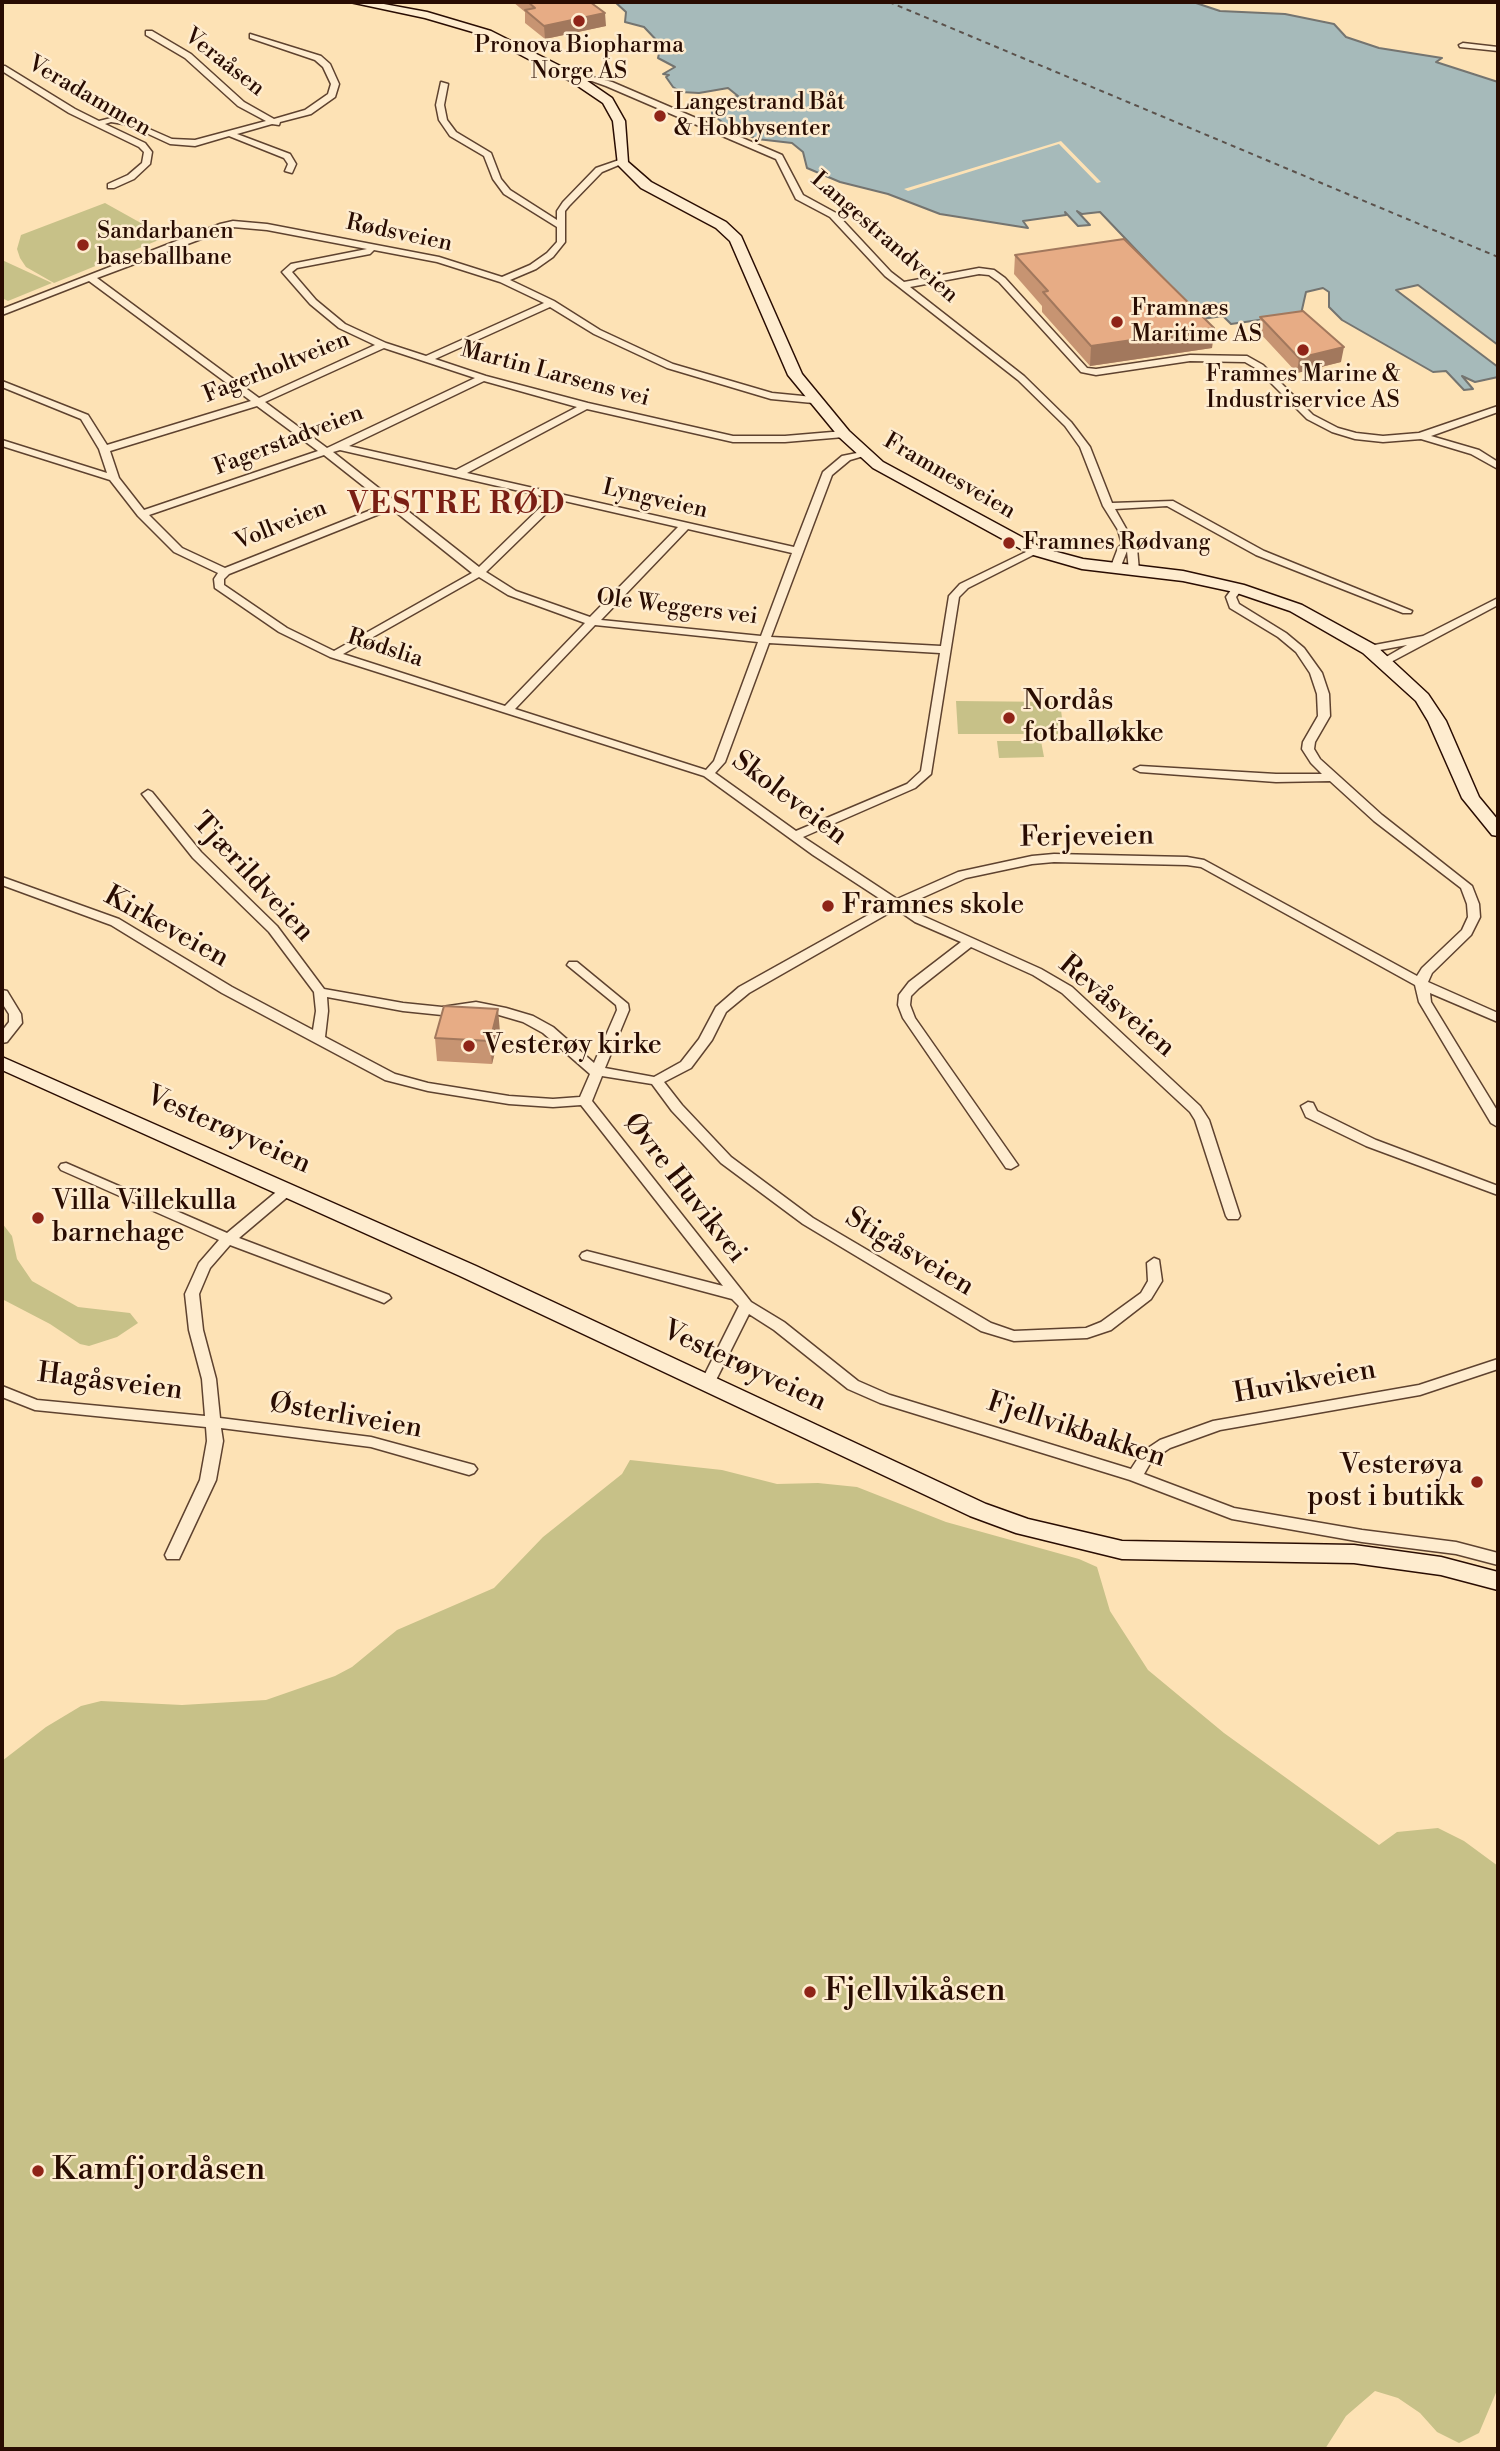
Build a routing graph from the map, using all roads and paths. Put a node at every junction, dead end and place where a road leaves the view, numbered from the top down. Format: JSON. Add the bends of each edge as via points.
{"nodes":[{"id":1,"x":356,"y":2,"type":"edge"},
{"id":2,"x":149,"y":33,"type":"dead end"},
{"id":3,"x":253,"y":36,"type":"dead end"},
{"id":4,"x":1463,"y":45,"type":"dead end"},
{"id":5,"x":1498,"y":49,"type":"edge"},
{"id":6,"x":2,"y":68,"type":"edge"},
{"id":7,"x":576,"y":79,"type":"junction"},
{"id":8,"x":444,"y":84,"type":"dead end"},
{"id":9,"x":276,"y":123,"type":"junction"},
{"id":10,"x":96,"y":124,"type":"junction"},
{"id":11,"x":232,"y":135,"type":"junction"},
{"id":12,"x":622,"y":162,"type":"junction"},
{"id":13,"x":289,"y":171,"type":"dead end"},
{"id":14,"x":111,"y":186,"type":"dead end"},
{"id":15,"x":562,"y":227,"type":"junction"},
{"id":16,"x":378,"y":249,"type":"junction"},
{"id":17,"x":91,"y":278,"type":"junction"},
{"id":18,"x":503,"y":280,"type":"junction"},
{"id":19,"x":903,"y":285,"type":"junction"},
{"id":20,"x":551,"y":303,"type":"junction"},
{"id":21,"x":2,"y":312,"type":"edge"},
{"id":22,"x":383,"y":345,"type":"junction"},
{"id":23,"x":428,"y":359,"type":"junction"},
{"id":24,"x":483,"y":378,"type":"junction"},
{"id":25,"x":2,"y":384,"type":"edge"},
{"id":26,"x":813,"y":400,"type":"junction"},
{"id":27,"x":256,"y":402,"type":"junction"},
{"id":28,"x":586,"y":406,"type":"junction"},
{"id":29,"x":1498,"y":409,"type":"edge"},
{"id":30,"x":844,"y":434,"type":"junction"},
{"id":31,"x":1420,"y":436,"type":"junction"},
{"id":32,"x":2,"y":443,"type":"edge"},
{"id":33,"x":339,"y":447,"type":"junction"},
{"id":34,"x":104,"y":449,"type":"junction"},
{"id":35,"x":326,"y":452,"type":"junction"},
{"id":36,"x":863,"y":453,"type":"junction"},
{"id":37,"x":1498,"y":466,"type":"edge"},
{"id":38,"x":459,"y":473,"type":"junction"},
{"id":39,"x":114,"y":478,"type":"junction"},
{"id":40,"x":558,"y":496,"type":"junction"},
{"id":41,"x":393,"y":505,"type":"junction"},
{"id":42,"x":1108,"y":506,"type":"junction"},
{"id":43,"x":142,"y":514,"type":"junction"},
{"id":44,"x":684,"y":527,"type":"junction"},
{"id":45,"x":1128,"y":545,"type":"junction"},
{"id":46,"x":799,"y":551,"type":"junction"},
{"id":47,"x":1036,"y":551,"type":"junction"},
{"id":48,"x":1115,"y":569,"type":"junction"},
{"id":49,"x":1134,"y":571,"type":"junction"},
{"id":50,"x":225,"y":572,"type":"junction"},
{"id":51,"x":479,"y":573,"type":"junction"},
{"id":52,"x":1238,"y":588,"type":"junction"},
{"id":53,"x":1498,"y":601,"type":"edge"},
{"id":54,"x":1407,"y":611,"type":"dead end"},
{"id":55,"x":593,"y":622,"type":"junction"},
{"id":56,"x":1423,"y":639,"type":"junction"},
{"id":57,"x":766,"y":640,"type":"junction"},
{"id":58,"x":1369,"y":649,"type":"junction"},
{"id":59,"x":947,"y":650,"type":"junction"},
{"id":60,"x":334,"y":655,"type":"junction"},
{"id":61,"x":1385,"y":661,"type":"junction"},
{"id":62,"x":508,"y":709,"type":"junction"},
{"id":63,"x":1140,"y":769,"type":"dead end"},
{"id":64,"x":708,"y":774,"type":"junction"},
{"id":65,"x":1332,"y":777,"type":"junction"},
{"id":66,"x":148,"y":794,"type":"dead end"},
{"id":67,"x":1498,"y":831,"type":"edge"},
{"id":68,"x":795,"y":836,"type":"junction"},
{"id":69,"x":2,"y":881,"type":"edge"},
{"id":70,"x":895,"y":905,"type":"junction"},
{"id":71,"x":969,"y":942,"type":"junction"},
{"id":72,"x":573,"y":965,"type":"dead end"},
{"id":73,"x":1421,"y":983,"type":"junction"},
{"id":74,"x":228,"y":990,"type":"joint"},
{"id":75,"x":320,"y":992,"type":"junction"},
{"id":76,"x":2,"y":994,"type":"edge"},
{"id":77,"x":1498,"y":1018,"type":"edge"},
{"id":78,"x":318,"y":1037,"type":"junction"},
{"id":79,"x":2,"y":1039,"type":"edge"},
{"id":80,"x":2,"y":1063,"type":"edge"},
{"id":81,"x":595,"y":1071,"type":"junction"},
{"id":82,"x":656,"y":1081,"type":"junction"},
{"id":83,"x":585,"y":1101,"type":"junction"},
{"id":84,"x":1308,"y":1106,"type":"dead end"},
{"id":85,"x":1498,"y":1123,"type":"edge"},
{"id":86,"x":1011,"y":1165,"type":"dead end"},
{"id":87,"x":66,"y":1167,"type":"dead end"},
{"id":88,"x":286,"y":1191,"type":"junction"},
{"id":89,"x":1498,"y":1191,"type":"edge"},
{"id":90,"x":1233,"y":1216,"type":"dead end"},
{"id":91,"x":228,"y":1239,"type":"junction"},
{"id":92,"x":587,"y":1256,"type":"dead end"},
{"id":93,"x":1154,"y":1263,"type":"dead end"},
{"id":94,"x":384,"y":1298,"type":"dead end"},
{"id":95,"x":742,"y":1301,"type":"junction"},
{"id":96,"x":1498,"y":1364,"type":"edge"},
{"id":97,"x":708,"y":1382,"type":"junction"},
{"id":98,"x":2,"y":1391,"type":"edge"},
{"id":99,"x":213,"y":1422,"type":"junction"},
{"id":100,"x":469,"y":1469,"type":"dead end"},
{"id":101,"x":1135,"y":1476,"type":"junction"},
{"id":102,"x":173,"y":1555,"type":"dead end"},
{"id":103,"x":1498,"y":1559,"type":"edge"},
{"id":104,"x":1498,"y":1581,"type":"edge"}],
"edges":[{"from":1,"to":7,"type":"main road","via":[[475,28]]},
{"from":2,"to":9,"type":"street","name":"Veraåsen","via":[[188,56],[241,104]]},
{"from":3,"to":9,"type":"street","via":[[318,58],[327,65],[335,84],[323,104]]},
{"from":4,"to":5,"type":"street"},
{"from":6,"to":10,"type":"street","name":"Veradammen"},
{"from":7,"to":12,"type":"main road","via":[[602,96],[617,113]]},
{"from":7,"to":19,"type":"street","name":"Langestrandveien","via":[[610,84],[771,152],[781,160],[799,197],[833,215]]},
{"from":8,"to":15,"type":"street","via":[[440,105],[453,134],[488,155],[507,192]]},
{"from":9,"to":11,"type":"street"},
{"from":10,"to":11,"type":"street","via":[[111,120],[131,123],[180,143]]},
{"from":10,"to":14,"type":"street","name":"Veradammen","via":[[134,140],[148,152],[141,170]]},
{"from":11,"to":13,"type":"street","via":[[287,156],[292,164]]},
{"from":12,"to":15,"type":"street","via":[[599,170],[573,195],[561,211]]},
{"from":12,"to":26,"type":"main road","name":"Framnesveien","via":[[640,181],[721,225],[736,239],[788,362]]},
{"from":15,"to":18,"type":"street","via":[[561,242],[550,255]]},
{"from":16,"to":17,"type":"street","name":"Rødsveien","via":[[233,224]]},
{"from":16,"to":18,"type":"street","name":"Rødsveien","via":[[439,260]]},
{"from":16,"to":22,"type":"street","name":"Martin Larsens vei","via":[[287,269],[329,316]]},
{"from":17,"to":21,"type":"street"},
{"from":17,"to":27,"type":"street","name":"Ole Weggers vei"},
{"from":18,"to":20,"type":"street","name":"Rødsveien"},
{"from":19,"to":31,"type":"street","via":[[986,271],[1002,280],[1084,370],[1190,358],[1247,359],[1323,425],[1367,438]]},
{"from":19,"to":42,"type":"street","name":"Langestrandveien","via":[[1021,378],[1068,424],[1085,447]]},
{"from":20,"to":23,"type":"street"},
{"from":20,"to":26,"type":"street","name":"Rødsveien","via":[[597,332],[670,366],[780,398]]},
{"from":22,"to":23,"type":"street","name":"Martin Larsens vei"},
{"from":22,"to":27,"type":"street","name":"Fagerholtveien"},
{"from":23,"to":24,"type":"street","name":"Martin Larsens vei"},
{"from":24,"to":28,"type":"street","name":"Martin Larsens vei"},
{"from":24,"to":33,"type":"street","name":"Fagerstadveien"},
{"from":25,"to":34,"type":"street","via":[[85,417]]},
{"from":26,"to":30,"type":"main road","name":"Framnesveien"},
{"from":27,"to":34,"type":"street","name":"Fagerholtveien"},
{"from":27,"to":35,"type":"street","name":"Ole Weggers vei"},
{"from":28,"to":30,"type":"street","name":"Martin Larsens vei","via":[[733,439]]},
{"from":28,"to":38,"type":"street"},
{"from":29,"to":31,"type":"street"},
{"from":30,"to":36,"type":"main road","name":"Framnesveien"},
{"from":31,"to":37,"type":"street","via":[[1467,449]]},
{"from":32,"to":39,"type":"street"},
{"from":33,"to":35,"type":"street","name":"Fagerstadveien"},
{"from":33,"to":38,"type":"street","name":"Lyngveien"},
{"from":34,"to":39,"type":"street"},
{"from":35,"to":41,"type":"street","name":"Ole Weggers vei"},
{"from":35,"to":43,"type":"street","name":"Fagerstadveien"},
{"from":36,"to":46,"type":"street","name":"Skoleveien","via":[[846,458],[827,474]]},
{"from":36,"to":47,"type":"main road","name":"Framnesveien","via":[[919,490]]},
{"from":38,"to":40,"type":"street","name":"Lyngveien"},
{"from":39,"to":43,"type":"street"},
{"from":40,"to":44,"type":"street","name":"Lyngveien"},
{"from":40,"to":51,"type":"street"},
{"from":41,"to":50,"type":"street","name":"Vollveien"},
{"from":41,"to":51,"type":"street","name":"Ole Weggers vei"},
{"from":42,"to":45,"type":"street","name":"Langestrandveien"},
{"from":42,"to":54,"type":"street","via":[[1159,502],[1183,508],[1260,553]]},
{"from":43,"to":50,"type":"street","via":[[178,550]]},
{"from":44,"to":46,"type":"street","name":"Lyngveien"},
{"from":44,"to":55,"type":"street"},
{"from":45,"to":48,"type":"street"},
{"from":45,"to":49,"type":"street","name":"Langestrandveien"},
{"from":46,"to":57,"type":"street","name":"Skoleveien"},
{"from":47,"to":48,"type":"main road","name":"Framnesveien"},
{"from":47,"to":59,"type":"street","via":[[957,592]]},
{"from":48,"to":49,"type":"main road","name":"Framnesveien"},
{"from":49,"to":52,"type":"main road","name":"Framnesveien"},
{"from":50,"to":60,"type":"street","name":"Rødslia","via":[[219,586],[283,630]]},
{"from":51,"to":55,"type":"street","name":"Ole Weggers vei","via":[[512,593]]},
{"from":51,"to":60,"type":"street"},
{"from":52,"to":58,"type":"main road","name":"Framnesveien","via":[[1296,608]]},
{"from":52,"to":65,"type":"street","via":[[1231,597],[1234,606],[1282,635],[1316,673],[1324,716],[1308,749]]},
{"from":53,"to":56,"type":"street"},
{"from":55,"to":57,"type":"street","name":"Ole Weggers vei"},
{"from":55,"to":62,"type":"street"},
{"from":56,"to":58,"type":"street"},
{"from":56,"to":61,"type":"street"},
{"from":57,"to":59,"type":"street","name":"Ole Weggers vei"},
{"from":57,"to":64,"type":"street","name":"Skoleveien","via":[[719,762]]},
{"from":58,"to":61,"type":"main road","name":"Framnesveien"},
{"from":59,"to":68,"type":"street","via":[[927,772],[911,786]]},
{"from":60,"to":62,"type":"street","name":"Rødslia"},
{"from":61,"to":67,"type":"main road","name":"Framnesveien","via":[[1422,698],[1471,798]]},
{"from":62,"to":64,"type":"street","name":"Rødslia"},
{"from":63,"to":65,"type":"street"},
{"from":64,"to":68,"type":"street","name":"Skoleveien"},
{"from":65,"to":73,"type":"street","via":[[1466,886],[1474,917],[1467,932],[1426,971]]},
{"from":66,"to":75,"type":"street","name":"Tjærildveien","via":[[197,855],[273,929]]},
{"from":68,"to":70,"type":"street","name":"Skoleveien"},
{"from":69,"to":74,"type":"street","name":"Kirkeveien","via":[[115,922]]},
{"from":70,"to":71,"type":"street","name":"Revåsveien"},
{"from":70,"to":73,"type":"street","name":"Ferjeveien","via":[[962,875],[1032,860],[1187,861],[1231,877],[1309,925]]},
{"from":70,"to":82,"type":"street","name":"Ferjeveien","via":[[744,990],[721,1010],[686,1065]]},
{"from":71,"to":86,"type":"street","via":[[914,985],[905,995],[904,1005]]},
{"from":71,"to":90,"type":"street","name":"Revåsveien","via":[[1067,990],[1188,1102],[1202,1120]]},
{"from":72,"to":81,"type":"street","via":[[622,1004]]},
{"from":73,"to":77,"type":"street","name":"Ferjeveien"},
{"from":73,"to":85,"type":"street","via":[[1425,1002]]},
{"from":74,"to":78,"type":"street","name":"Øvre Huvikvei"},
{"from":75,"to":78,"type":"street"},
{"from":75,"to":81,"type":"street","via":[[403,1007],[442,1011],[476,1006],[501,1011],[548,1030]]},
{"from":76,"to":79,"type":"street","via":[[16,1023]]},
{"from":78,"to":83,"type":"street","name":"Øvre Huvikvei","via":[[365,1067],[428,1087],[509,1100]]},
{"from":80,"to":88,"type":"main road","name":"Vesterøyveien"},
{"from":81,"to":82,"type":"street"},
{"from":81,"to":83,"type":"street","name":"Øvre Huvikvei"},
{"from":82,"to":93,"type":"street","name":"Stigåsveien","via":[[726,1160],[808,1221],[986,1327],[1014,1336],[1087,1333],[1106,1326],[1146,1297],[1155,1281]]},
{"from":83,"to":95,"type":"street","name":"Øvre Huvikvei"},
{"from":84,"to":89,"type":"street","via":[[1311,1114],[1371,1143]]},
{"from":87,"to":91,"type":"street"},
{"from":88,"to":91,"type":"street"},
{"from":88,"to":97,"type":"main road","name":"Vesterøyveien"},
{"from":91,"to":94,"type":"street"},
{"from":91,"to":99,"type":"street","via":[[204,1266],[192,1294]]},
{"from":92,"to":95,"type":"street"},
{"from":95,"to":97,"type":"street"},
{"from":95,"to":101,"type":"street","name":"Fjellvikbakken","via":[[853,1385]]},
{"from":96,"to":101,"type":"street","name":"Huvikveien","via":[[1420,1390],[1219,1425],[1165,1444],[1147,1456]]},
{"from":97,"to":104,"type":"main road","name":"Vesterøyveien","via":[[978,1510],[1069,1540],[1122,1550],[1354,1554],[1441,1566]]},
{"from":98,"to":99,"type":"street","name":"Hagåsveien","via":[[34,1405]]},
{"from":99,"to":100,"type":"street","name":"Østerliveien","via":[[371,1442]]},
{"from":99,"to":102,"type":"street","via":[[215,1441],[208,1480]]},
{"from":101,"to":103,"type":"street","name":"Fjellvikbakken","via":[[1232,1513],[1456,1548]]}]}
